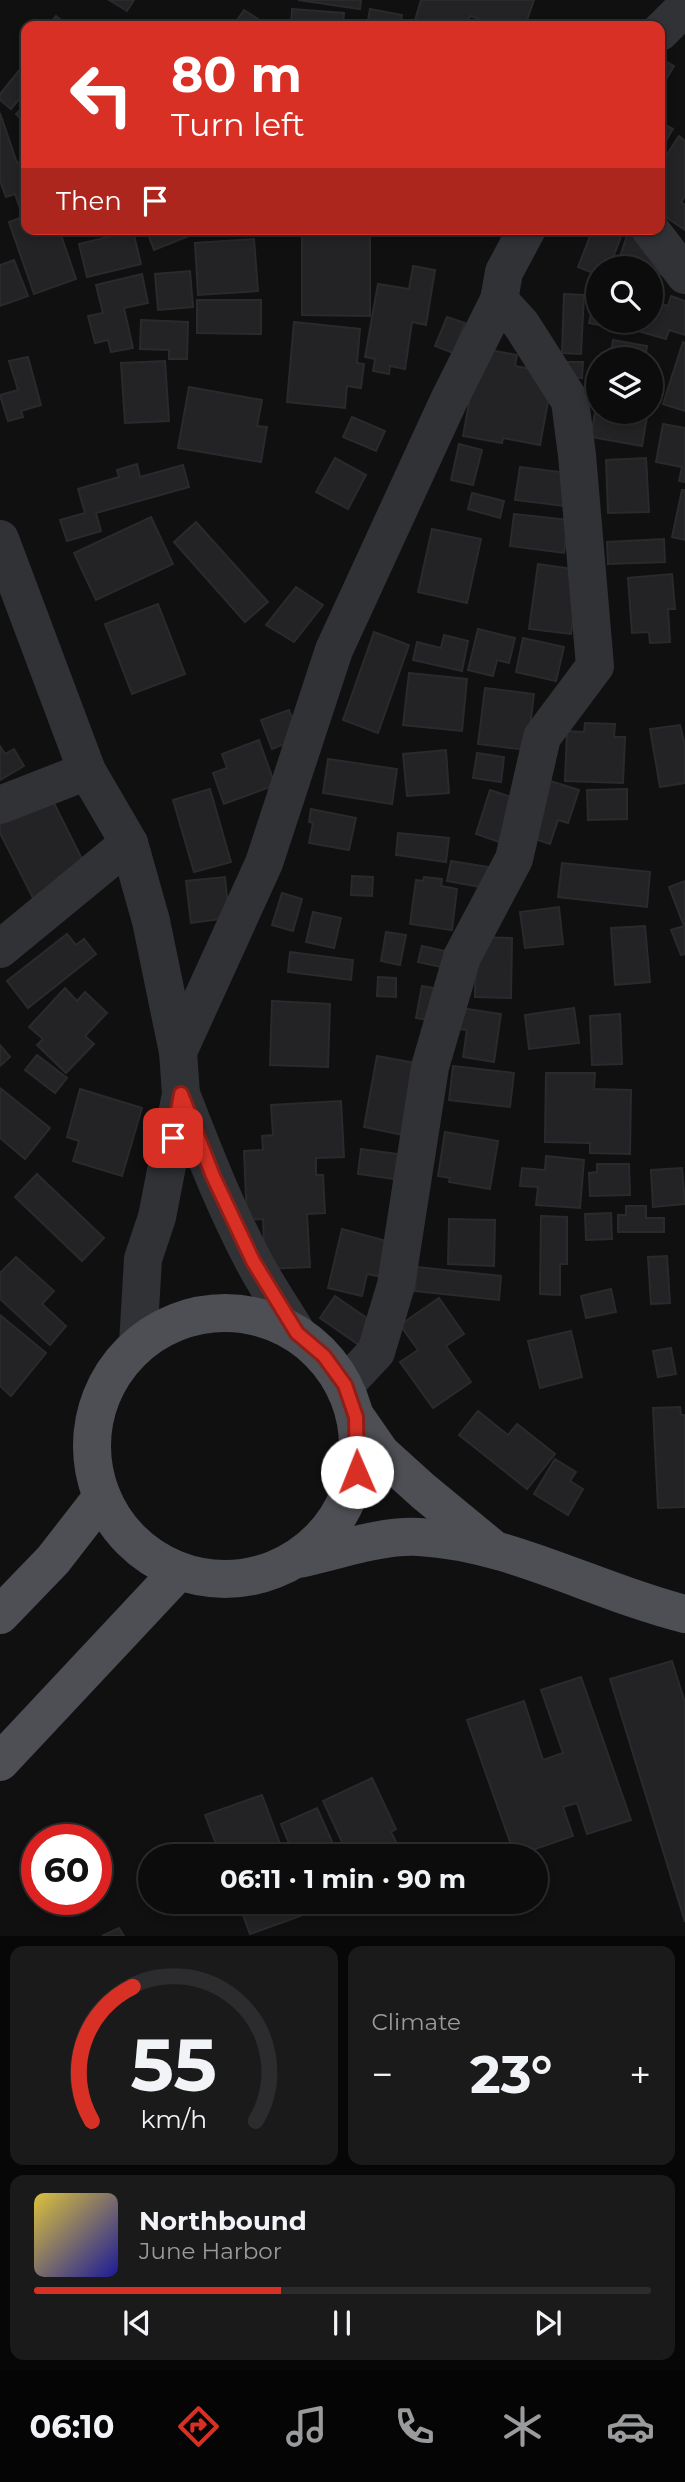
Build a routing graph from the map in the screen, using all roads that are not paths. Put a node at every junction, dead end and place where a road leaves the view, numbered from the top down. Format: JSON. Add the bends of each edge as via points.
{"nodes":[{"id":1,"x":685,"y":7,"type":"edge"},
{"id":2,"x":665,"y":27,"type":"edge"},
{"id":3,"x":524,"y":235,"type":"edge"},
{"id":4,"x":655,"y":235,"type":"edge"},
{"id":5,"x":685,"y":275,"type":"edge"},
{"id":6,"x":499,"y":300,"type":"junction"},
{"id":7,"x":0,"y":539,"type":"edge"},
{"id":8,"x":87,"y":771,"type":"junction"},
{"id":9,"x":0,"y":805,"type":"edge"},
{"id":10,"x":129,"y":843,"type":"junction"},
{"id":11,"x":0,"y":949,"type":"edge"},
{"id":12,"x":178,"y":1052,"type":"junction"},
{"id":13,"x":181,"y":1094,"type":"junction"},
{"id":14,"x":297,"y":1333,"type":"junction"},
{"id":15,"x":138,"y":1344,"type":"junction"},
{"id":16,"x":351,"y":1401,"type":"junction"},
{"id":17,"x":102,"y":1497,"type":"junction"},
{"id":18,"x":493,"y":1549,"type":"junction"},
{"id":19,"x":296,"y":1560,"type":"junction"},
{"id":20,"x":179,"y":1571,"type":"junction"},
{"id":21,"x":685,"y":1614,"type":"edge"},
{"id":22,"x":0,"y":1615,"type":"edge"},
{"id":23,"x":0,"y":1762,"type":"edge"}],
"edges":[{"from":1,"to":2,"type":"street"},
{"from":3,"to":6,"type":"street","via":[[504,272]]},
{"from":4,"to":5,"type":"street"},
{"from":6,"to":12,"type":"street","via":[[334,650],[264,863]]},
{"from":6,"to":16,"type":"street","via":[[522,324],[570,401],[595,666],[541,737],[514,859],[462,957],[430,1068],[396,1285],[376,1352]]},
{"from":7,"to":8,"type":"street"},
{"from":8,"to":9,"type":"street"},
{"from":8,"to":10,"type":"street"},
{"from":10,"to":11,"type":"street"},
{"from":10,"to":12,"type":"street","via":[[151,921]]},
{"from":12,"to":13,"type":"street"},
{"from":13,"to":14,"type":"street","via":[[253,1261]]},
{"from":13,"to":15,"type":"street","via":[[144,1259]]},
{"from":14,"to":15,"type":"main road","via":[[257,1316],[215,1313],[174,1322]]},
{"from":14,"to":16,"type":"main road","via":[[324,1356]]},
{"from":15,"to":17,"type":"main road","via":[[111,1376],[95,1414],[92,1456]]},
{"from":16,"to":18,"type":"main road","via":[[380,1452]]},
{"from":16,"to":19,"type":"main road","via":[[357,1472],[336,1522]]},
{"from":17,"to":20,"type":"main road","via":[[120,1528],[147,1554]]},
{"from":17,"to":22,"type":"main road","via":[[53,1560]]},
{"from":18,"to":19,"type":"main road","via":[[418,1537],[377,1541]]},
{"from":18,"to":21,"type":"main road"},
{"from":19,"to":20,"type":"main road","via":[[259,1575],[219,1579]]},
{"from":20,"to":23,"type":"main road"}]}
